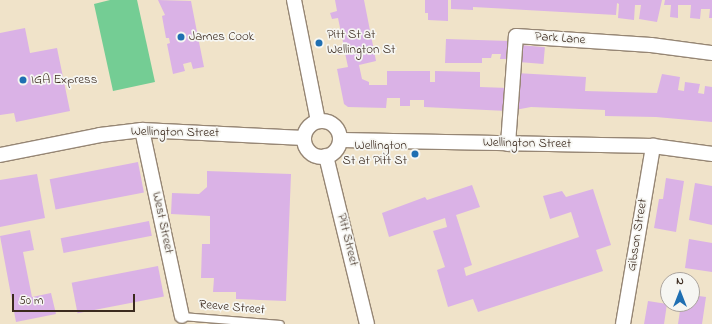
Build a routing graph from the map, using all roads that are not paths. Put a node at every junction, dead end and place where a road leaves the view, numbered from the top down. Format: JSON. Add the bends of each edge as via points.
{"nodes":[{"id":1,"x":294,"y":0,"type":"edge"},
{"id":2,"x":712,"y":53,"type":"edge"},
{"id":3,"x":318,"y":121,"type":"junction"},
{"id":4,"x":142,"y":130,"type":"junction"},
{"id":5,"x":304,"y":138,"type":"junction"},
{"id":6,"x":341,"y":140,"type":"junction"},
{"id":7,"x":508,"y":144,"type":"junction"},
{"id":8,"x":653,"y":146,"type":"junction"},
{"id":9,"x":712,"y":154,"type":"edge"},
{"id":10,"x":0,"y":155,"type":"edge"},
{"id":11,"x":326,"y":156,"type":"junction"},
{"id":12,"x":182,"y":316,"type":"joint"},
{"id":13,"x":280,"y":324,"type":"edge"},
{"id":14,"x":367,"y":324,"type":"edge"},
{"id":15,"x":623,"y":324,"type":"edge"}],
"edges":[{"from":1,"to":3,"type":"street"},
{"from":2,"to":7,"type":"street","name":"Park Lane","via":[[651,45],[516,36]]},
{"from":3,"to":5,"type":"street","via":[[308,127]]},
{"from":3,"to":6,"type":"street","via":[[334,125]]},
{"from":4,"to":5,"type":"street","name":"Wellington Street"},
{"from":4,"to":10,"type":"street","name":"Wellington Street","via":[[100,135]]},
{"from":4,"to":12,"type":"street","name":"West Street"},
{"from":5,"to":11,"type":"street","via":[[310,152]]},
{"from":6,"to":7,"type":"street","name":"Wellington Street"},
{"from":6,"to":11,"type":"street","via":[[336,151]]},
{"from":7,"to":8,"type":"street","name":"Wellington Street"},
{"from":8,"to":9,"type":"street","name":"Wellington Street"},
{"from":8,"to":15,"type":"street","name":"Gibson Street"},
{"from":11,"to":14,"type":"street","name":"Pitt Street"},
{"from":12,"to":13,"type":"lane","name":"Reeve Street"}]}
